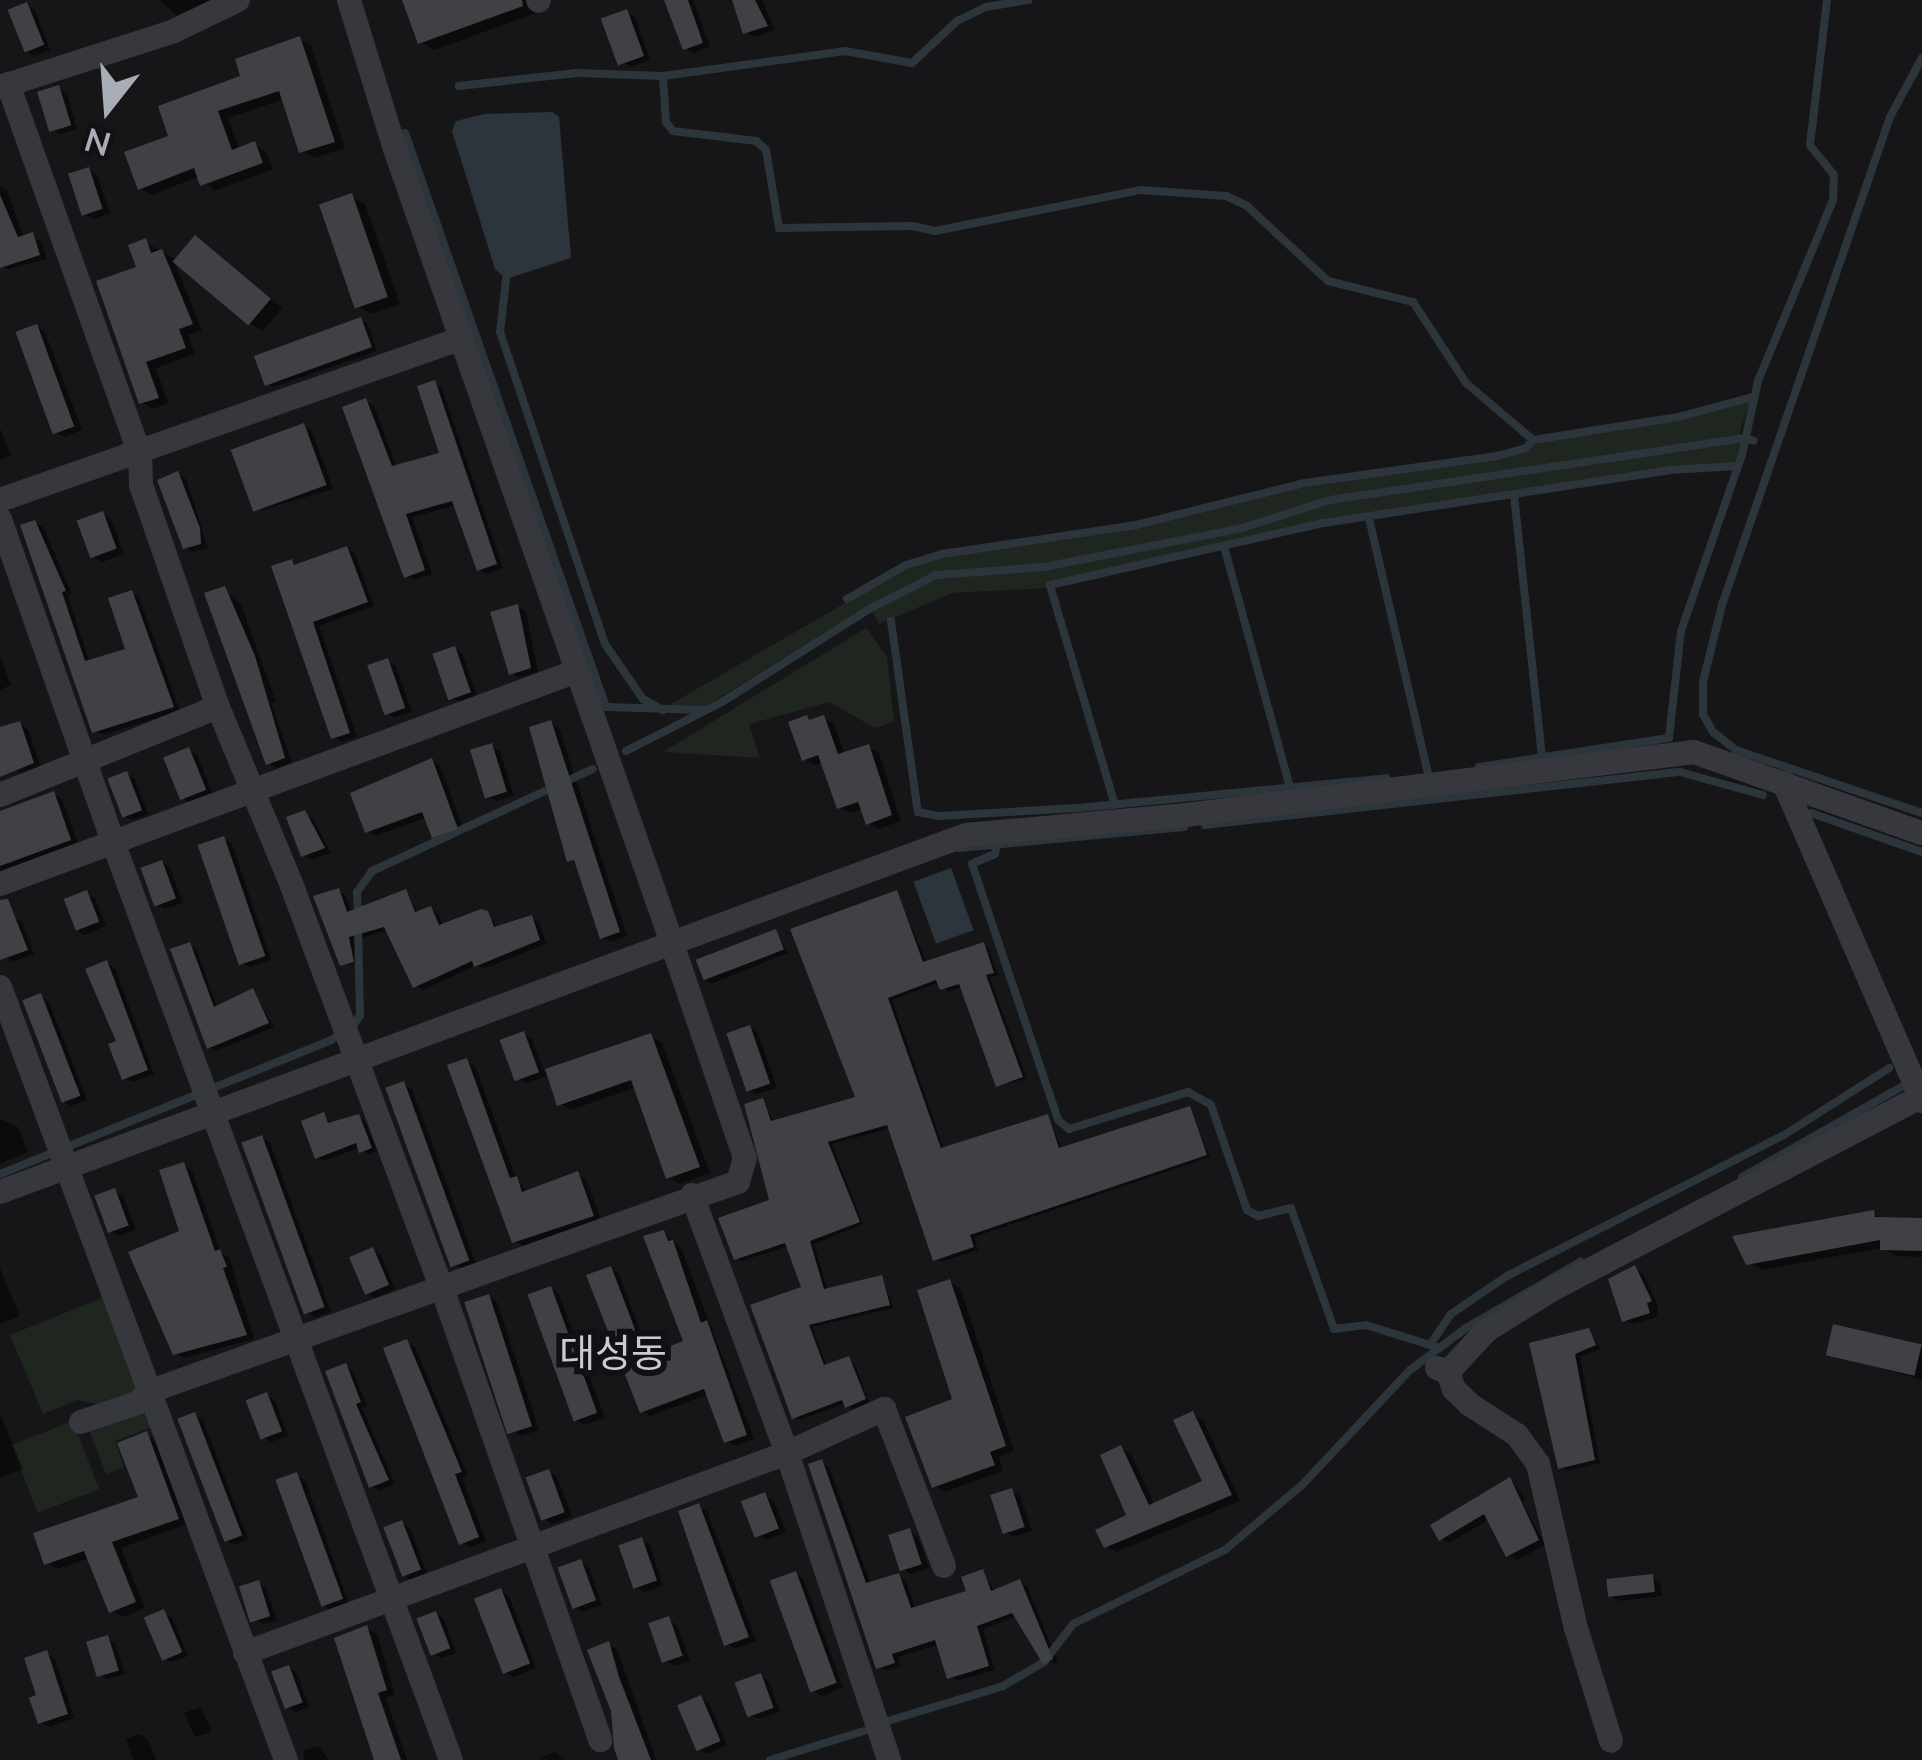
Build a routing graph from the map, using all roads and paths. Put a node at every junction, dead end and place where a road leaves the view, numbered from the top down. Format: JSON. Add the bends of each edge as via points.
{"nodes":[{"id":1,"x":238,"y":0,"type":"edge"},
{"id":2,"x":349,"y":0,"type":"edge"},
{"id":3,"x":4,"y":85,"type":"edge"},
{"id":4,"x":462,"y":338,"type":"junction"},
{"id":5,"x":140,"y":455,"type":"junction"},
{"id":6,"x":0,"y":500,"type":"edge"},
{"id":7,"x":0,"y":519,"type":"edge"},
{"id":8,"x":577,"y":671,"type":"junction"},
{"id":9,"x":218,"y":707,"type":"junction"},
{"id":10,"x":87,"y":762,"type":"junction"},
{"id":11,"x":1784,"y":783,"type":"junction"},
{"id":12,"x":254,"y":790,"type":"junction"},
{"id":13,"x":0,"y":794,"type":"edge"},
{"id":14,"x":1922,"y":833,"type":"edge"},
{"id":15,"x":113,"y":842,"type":"junction"},
{"id":16,"x":0,"y":884,"type":"edge"},
{"id":17,"x":672,"y":943,"type":"junction"},
{"id":18,"x":0,"y":987,"type":"edge"},
{"id":19,"x":349,"y":1044,"type":"junction"},
{"id":20,"x":208,"y":1098,"type":"junction"},
{"id":21,"x":1921,"y":1099,"type":"edge"},
{"id":22,"x":59,"y":1156,"type":"junction"},
{"id":23,"x":0,"y":1192,"type":"edge"},
{"id":24,"x":692,"y":1195,"type":"junction"},
{"id":25,"x":443,"y":1291,"type":"junction"},
{"id":26,"x":300,"y":1342,"type":"junction"},
{"id":27,"x":151,"y":1391,"type":"junction"},
{"id":28,"x":80,"y":1422,"type":"dead end"},
{"id":29,"x":787,"y":1453,"type":"junction"},
{"id":30,"x":532,"y":1545,"type":"junction"},
{"id":31,"x":944,"y":1566,"type":"dead end"},
{"id":32,"x":389,"y":1598,"type":"junction"},
{"id":33,"x":245,"y":1653,"type":"junction"},
{"id":34,"x":601,"y":1740,"type":"dead end"},
{"id":35,"x":1611,"y":1741,"type":"dead end"},
{"id":36,"x":286,"y":1760,"type":"edge"},
{"id":37,"x":451,"y":1760,"type":"edge"},
{"id":38,"x":889,"y":1760,"type":"edge"}],
"edges":[{"from":1,"to":3,"type":"street","via":[[174,32]]},
{"from":2,"to":4,"type":"street"},
{"from":3,"to":5,"type":"street"},
{"from":4,"to":5,"type":"street"},
{"from":4,"to":8,"type":"street"},
{"from":5,"to":6,"type":"street"},
{"from":5,"to":9,"type":"street","via":[[141,485]]},
{"from":7,"to":10,"type":"street"},
{"from":8,"to":12,"type":"street"},
{"from":8,"to":17,"type":"street"},
{"from":9,"to":10,"type":"street"},
{"from":9,"to":12,"type":"street"},
{"from":10,"to":13,"type":"street"},
{"from":10,"to":15,"type":"street"},
{"from":11,"to":14,"type":"street"},
{"from":11,"to":17,"type":"street","via":[[1694,752],[1659,754],[966,835]]},
{"from":11,"to":21,"type":"street"},
{"from":12,"to":15,"type":"street"},
{"from":12,"to":19,"type":"street"},
{"from":15,"to":16,"type":"street"},
{"from":15,"to":20,"type":"street"},
{"from":17,"to":19,"type":"street"},
{"from":17,"to":24,"type":"street","via":[[745,1158],[738,1181]]},
{"from":18,"to":22,"type":"street"},
{"from":19,"to":20,"type":"street"},
{"from":19,"to":25,"type":"street"},
{"from":20,"to":22,"type":"street"},
{"from":20,"to":26,"type":"street"},
{"from":21,"to":35,"type":"street","via":[[1553,1289],[1487,1330],[1443,1370],[1538,1464]]},
{"from":22,"to":23,"type":"street"},
{"from":22,"to":27,"type":"street"},
{"from":24,"to":25,"type":"street"},
{"from":24,"to":29,"type":"street"},
{"from":25,"to":26,"type":"street"},
{"from":25,"to":30,"type":"street"},
{"from":26,"to":27,"type":"street"},
{"from":26,"to":32,"type":"street"},
{"from":27,"to":28,"type":"street"},
{"from":27,"to":33,"type":"street"},
{"from":29,"to":30,"type":"street"},
{"from":29,"to":31,"type":"street","via":[[884,1409]]},
{"from":29,"to":38,"type":"street"},
{"from":30,"to":32,"type":"street"},
{"from":30,"to":34,"type":"street"},
{"from":32,"to":33,"type":"street"},
{"from":32,"to":37,"type":"street"},
{"from":33,"to":36,"type":"street"}]}
